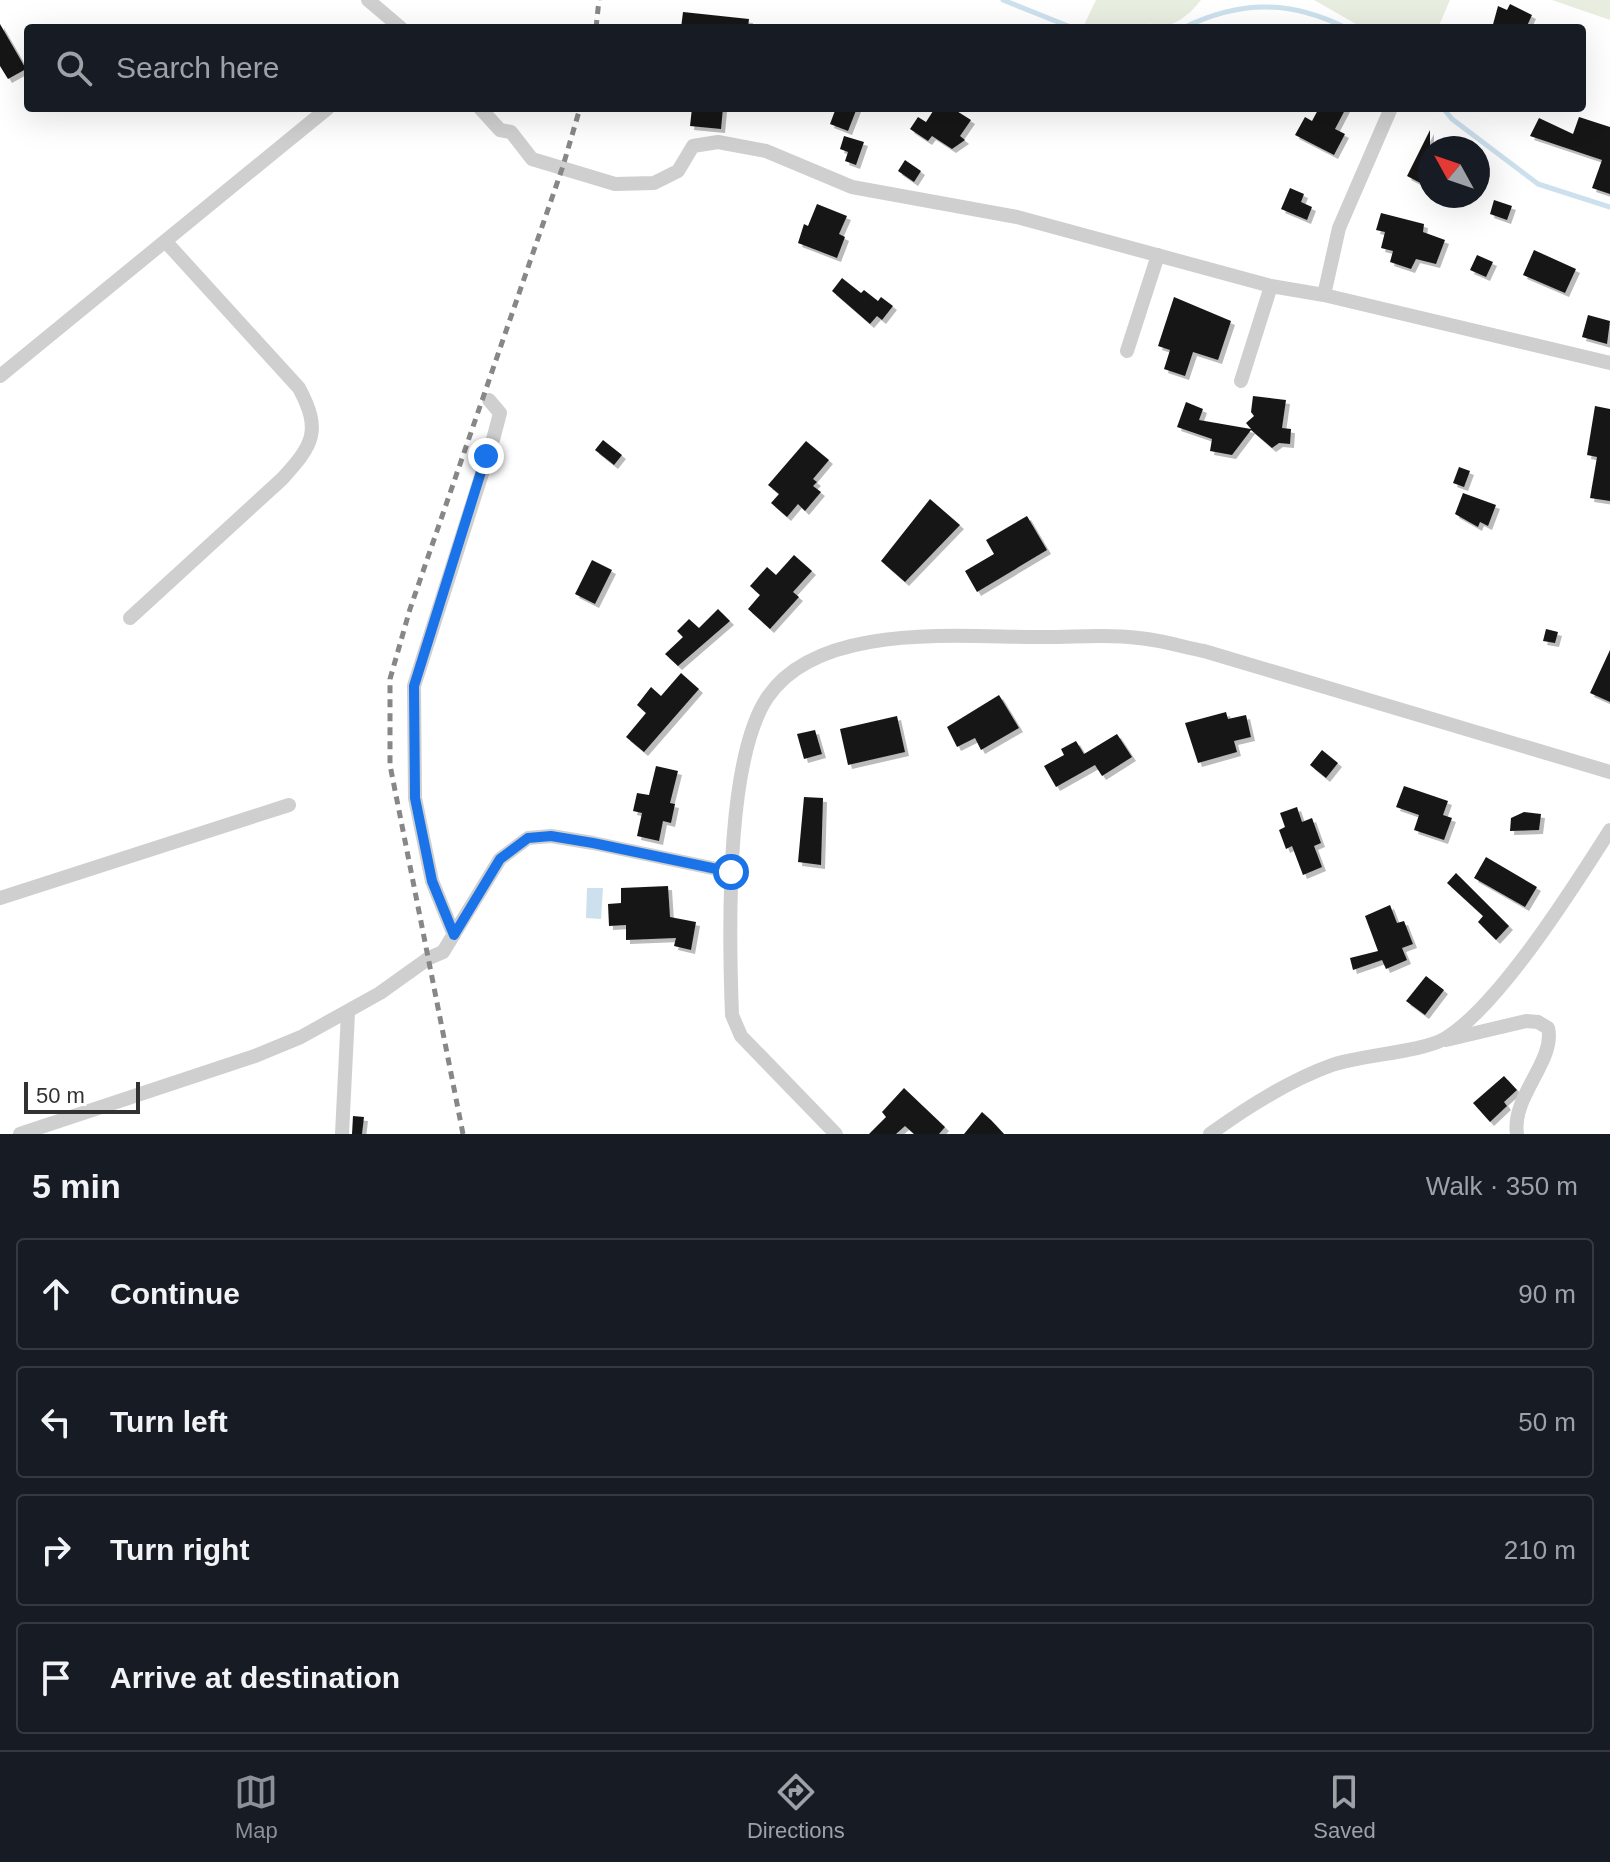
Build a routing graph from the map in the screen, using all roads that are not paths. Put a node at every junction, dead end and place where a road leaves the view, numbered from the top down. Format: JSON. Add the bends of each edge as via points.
{"nodes":[{"id":1,"x":368,"y":0,"type":"edge"},
{"id":2,"x":396,"y":24,"type":"edge"},
{"id":3,"x":323,"y":112,"type":"edge"},
{"id":4,"x":484,"y":112,"type":"edge"},
{"id":5,"x":1389,"y":112,"type":"edge"},
{"id":6,"x":166,"y":242,"type":"junction"},
{"id":7,"x":1158,"y":255,"type":"junction"},
{"id":8,"x":1271,"y":286,"type":"junction"},
{"id":9,"x":1324,"y":295,"type":"junction"},
{"id":10,"x":1127,"y":351,"type":"dead end"},
{"id":11,"x":1610,"y":363,"type":"edge"},
{"id":12,"x":0,"y":376,"type":"edge"},
{"id":13,"x":1241,"y":381,"type":"dead end"},
{"id":14,"x":489,"y":400,"type":"dead end"},
{"id":15,"x":130,"y":618,"type":"dead end"},
{"id":16,"x":1610,"y":772,"type":"edge"},
{"id":17,"x":289,"y":805,"type":"dead end"},
{"id":18,"x":1610,"y":830,"type":"edge"},
{"id":19,"x":731,"y":872,"type":"junction"},
{"id":20,"x":0,"y":898,"type":"edge"},
{"id":21,"x":454,"y":935,"type":"junction"},
{"id":22,"x":348,"y":1013,"type":"junction"},
{"id":23,"x":1443,"y":1040,"type":"junction"},
{"id":24,"x":20,"y":1134,"type":"edge"},
{"id":25,"x":342,"y":1134,"type":"edge"},
{"id":26,"x":836,"y":1134,"type":"edge"},
{"id":27,"x":1210,"y":1134,"type":"edge"},
{"id":28,"x":1517,"y":1134,"type":"edge"}],
"edges":[{"from":1,"to":2,"type":"street"},
{"from":3,"to":6,"type":"street"},
{"from":4,"to":7,"type":"street","via":[[500,130],[511,132],[532,159],[615,184],[654,183],[678,171],[693,146],[718,142],[766,151],[852,187],[1017,217]]},
{"from":5,"to":9,"type":"street","via":[[1339,228]]},
{"from":6,"to":12,"type":"street"},
{"from":6,"to":15,"type":"street","via":[[299,388],[312,411],[314,432],[304,455],[282,479]]},
{"from":7,"to":8,"type":"street"},
{"from":7,"to":10,"type":"street"},
{"from":8,"to":9,"type":"street"},
{"from":8,"to":13,"type":"street"},
{"from":9,"to":11,"type":"street"},
{"from":14,"to":21,"type":"street","via":[[500,413],[494,436],[414,686],[415,798],[432,881]]},
{"from":16,"to":19,"type":"street","via":[[1204,651],[1138,637],[911,637],[840,649],[808,662],[769,695],[758,713],[744,766]]},
{"from":17,"to":20,"type":"street"},
{"from":18,"to":23,"type":"street","via":[[1487,1001]]},
{"from":19,"to":21,"type":"street","via":[[593,843],[528,838],[500,859]]},
{"from":19,"to":26,"type":"street","via":[[736,1029]]},
{"from":21,"to":22,"type":"street","via":[[443,952]]},
{"from":22,"to":24,"type":"street","via":[[255,1056]]},
{"from":22,"to":25,"type":"street"},
{"from":23,"to":27,"type":"street","via":[[1331,1066]]},
{"from":23,"to":28,"type":"street","via":[[1526,1021],[1548,1028],[1546,1048],[1520,1108]]}]}
